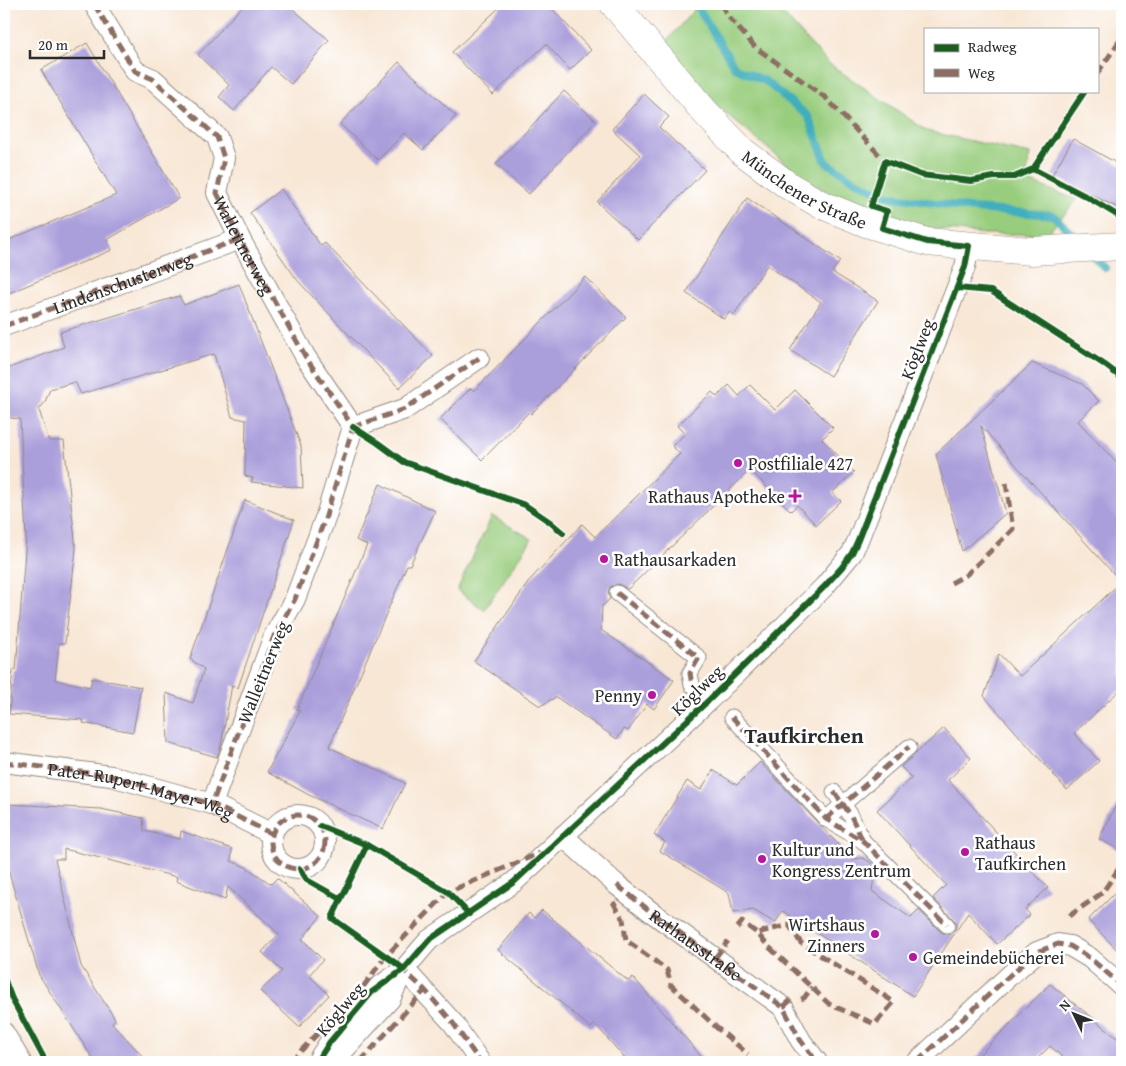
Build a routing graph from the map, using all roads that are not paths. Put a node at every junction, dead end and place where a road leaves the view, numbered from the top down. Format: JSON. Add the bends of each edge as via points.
{"nodes":[{"id":1,"x":94,"y":4,"type":"edge"},
{"id":2,"x":614,"y":4,"type":"edge"},
{"id":3,"x":240,"y":239,"type":"junction"},
{"id":4,"x":970,"y":246,"type":"junction"},
{"id":5,"x":1122,"y":246,"type":"edge"},
{"id":6,"x":4,"y":326,"type":"edge"},
{"id":7,"x":479,"y":358,"type":"dead end"},
{"id":8,"x":352,"y":427,"type":"junction"},
{"id":9,"x":616,"y":593,"type":"dead end"},
{"id":10,"x":692,"y":685,"type":"dead end"},
{"id":11,"x":732,"y":717,"type":"dead end"},
{"id":12,"x":909,"y":747,"type":"dead end"},
{"id":13,"x":4,"y":762,"type":"edge"},
{"id":14,"x":839,"y":798,"type":"junction"},
{"id":15,"x":212,"y":804,"type":"junction"},
{"id":16,"x":826,"y":820,"type":"junction"},
{"id":17,"x":272,"y":834,"type":"dead end"},
{"id":18,"x":563,"y":836,"type":"junction"},
{"id":19,"x":863,"y":841,"type":"junction"},
{"id":20,"x":947,"y":925,"type":"dead end"},
{"id":21,"x":404,"y":969,"type":"junction"},
{"id":22,"x":1122,"y":986,"type":"edge"},
{"id":23,"x":4,"y":1033,"type":"edge"},
{"id":24,"x":21,"y":1062,"type":"edge"},
{"id":25,"x":317,"y":1062,"type":"edge"},
{"id":26,"x":334,"y":1062,"type":"edge"},
{"id":27,"x":480,"y":1062,"type":"edge"},
{"id":28,"x":818,"y":1062,"type":"edge"},
{"id":29,"x":917,"y":1062,"type":"edge"}],
"edges":[{"from":1,"to":3,"type":"street","name":"Walleitnerweg","via":[[135,71],[153,79],[218,137],[224,158],[217,193]]},
{"from":2,"to":4,"type":"main road","name":"Münchener Straße","via":[[743,152],[789,186],[820,204],[869,224],[927,242]]},
{"from":3,"to":6,"type":"street","name":"Lindenschusterweg"},
{"from":3,"to":8,"type":"street","name":"Walleitnerweg","via":[[305,356]]},
{"from":4,"to":5,"type":"main road","name":"Münchener Straße","via":[[1031,251]]},
{"from":4,"to":18,"type":"street","name":"Köglweg","via":[[965,266],[852,553],[824,587],[710,699]]},
{"from":7,"to":8,"type":"street","via":[[405,409]]},
{"from":8,"to":15,"type":"street","name":"Walleitnerweg","via":[[319,534],[294,600],[274,636]]},
{"from":9,"to":10,"type":"street","via":[[699,658],[690,673]]},
{"from":11,"to":16,"type":"street"},
{"from":12,"to":14,"type":"street"},
{"from":13,"to":15,"type":"street","name":"Pater-Rupert-Mayer-Weg","via":[[111,776]]},
{"from":14,"to":16,"type":"street"},
{"from":14,"to":19,"type":"street"},
{"from":15,"to":17,"type":"street","name":"Pater-Rupert-Mayer-Weg"},
{"from":16,"to":19,"type":"street"},
{"from":18,"to":21,"type":"street","name":"Köglweg","via":[[514,882],[429,940]]},
{"from":18,"to":28,"type":"street","name":"Rathausstraße","via":[[650,911],[783,1007],[801,1041]]},
{"from":19,"to":20,"type":"street"},
{"from":21,"to":25,"type":"street","name":"Köglweg","via":[[372,992]]},
{"from":21,"to":26,"type":"street","name":"Köglweg","via":[[390,999]]},
{"from":21,"to":27,"type":"street","via":[[453,1023]]},
{"from":22,"to":29,"type":"street","via":[[1090,958],[1070,946],[1058,944],[1037,952]]},
{"from":23,"to":24,"type":"street"}]}
